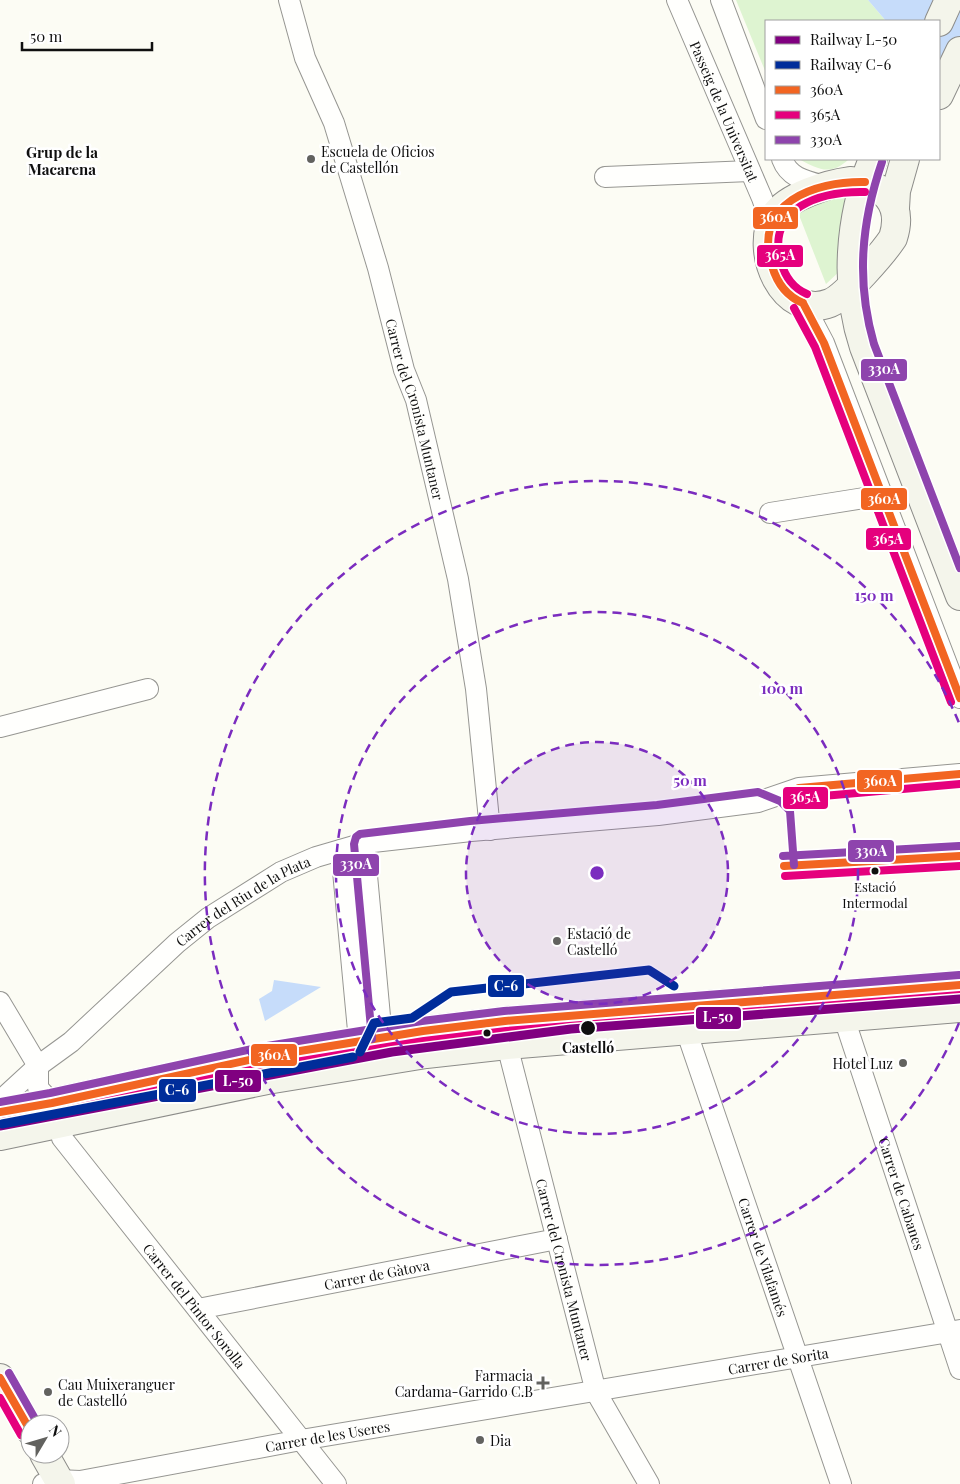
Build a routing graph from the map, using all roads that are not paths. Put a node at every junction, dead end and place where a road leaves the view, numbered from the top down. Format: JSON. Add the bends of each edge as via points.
{"nodes":[{"id":1,"x":289,"y":0,"type":"edge"},
{"id":2,"x":677,"y":0,"type":"edge"},
{"id":3,"x":721,"y":0,"type":"edge"},
{"id":4,"x":949,"y":0,"type":"edge"},
{"id":5,"x":940,"y":20,"type":"edge"},
{"id":6,"x":765,"y":116,"type":"edge"},
{"id":7,"x":783,"y":160,"type":"edge"},
{"id":8,"x":905,"y":160,"type":"edge"},
{"id":9,"x":869,"y":170,"type":"edge"},
{"id":10,"x":750,"y":171,"type":"junction"},
{"id":11,"x":605,"y":177,"type":"dead end"},
{"id":12,"x":825,"y":186,"type":"junction"},
{"id":13,"x":895,"y":208,"type":"junction"},
{"id":14,"x":771,"y":224,"type":"junction"},
{"id":15,"x":852,"y":287,"type":"junction"},
{"id":16,"x":803,"y":303,"type":"junction"},
{"id":17,"x":883,"y":495,"type":"junction"},
{"id":18,"x":770,"y":513,"type":"dead end"},
{"id":19,"x":960,"y":596,"type":"edge"},
{"id":20,"x":148,"y":689,"type":"dead end"},
{"id":21,"x":960,"y":698,"type":"edge"},
{"id":22,"x":0,"y":727,"type":"edge"},
{"id":23,"x":960,"y":774,"type":"edge"},
{"id":24,"x":490,"y":830,"type":"junction"},
{"id":25,"x":364,"y":844,"type":"junction"},
{"id":26,"x":340,"y":850,"type":"junction"},
{"id":27,"x":960,"y":985,"type":"edge"},
{"id":28,"x":0,"y":1002,"type":"edge"},
{"id":29,"x":960,"y":1008,"type":"edge"},
{"id":30,"x":844,"y":1018,"type":"junction"},
{"id":31,"x":686,"y":1030,"type":"junction"},
{"id":32,"x":507,"y":1045,"type":"junction"},
{"id":33,"x":373,"y":1046,"type":"junction"},
{"id":34,"x":38,"y":1066,"type":"junction"},
{"id":35,"x":0,"y":1101,"type":"edge"},
{"id":36,"x":0,"y":1112,"type":"edge"},
{"id":37,"x":56,"y":1113,"type":"junction"},
{"id":38,"x":0,"y":1136,"type":"edge"},
{"id":39,"x":557,"y":1239,"type":"junction"},
{"id":40,"x":198,"y":1310,"type":"junction"},
{"id":41,"x":954,"y":1331,"type":"edge"},
{"id":42,"x":798,"y":1357,"type":"junction"},
{"id":43,"x":960,"y":1369,"type":"edge"},
{"id":44,"x":0,"y":1378,"type":"edge"},
{"id":45,"x":596,"y":1392,"type":"junction"},
{"id":46,"x":21,"y":1414,"type":"edge"},
{"id":47,"x":301,"y":1440,"type":"junction"},
{"id":48,"x":48,"y":1464,"type":"edge"},
{"id":49,"x":57,"y":1483,"type":"edge"},
{"id":50,"x":336,"y":1484,"type":"edge"},
{"id":51,"x":649,"y":1484,"type":"edge"},
{"id":52,"x":841,"y":1484,"type":"edge"}],
"edges":[{"from":1,"to":24,"type":"street","name":"Carrer del Cronista Muntaner","via":[[305,58],[334,123],[378,268],[404,370],[416,400],[458,579],[476,689]]},
{"from":2,"to":10,"type":"street","name":"Passeig de la Universitat"},
{"from":3,"to":6,"type":"street"},
{"from":4,"to":5,"type":"main road"},
{"from":7,"to":12,"type":"street","via":[[797,177]]},
{"from":8,"to":13,"type":"main road"},
{"from":9,"to":12,"type":"main road","via":[[850,181]]},
{"from":9,"to":13,"type":"main road"},
{"from":9,"to":15,"type":"main road","via":[[853,243]]},
{"from":10,"to":11,"type":"street"},
{"from":10,"to":14,"type":"street","name":"Passeig de la Universitat"},
{"from":12,"to":14,"type":"main road","via":[[779,210]]},
{"from":13,"to":15,"type":"main road","via":[[893,238]]},
{"from":14,"to":16,"type":"main road","via":[[770,254],[775,276],[784,292]]},
{"from":15,"to":16,"type":"main road","via":[[820,306]]},
{"from":15,"to":19,"type":"main road","via":[[854,310],[864,347]]},
{"from":16,"to":17,"type":"street","via":[[824,343]]},
{"from":17,"to":18,"type":"street"},
{"from":17,"to":21,"type":"street"},
{"from":20,"to":22,"type":"street"},
{"from":23,"to":24,"type":"street","name":"Carrer del Riu de la Plata","via":[[799,788],[758,802],[658,815]]},
{"from":24,"to":25,"type":"street","name":"Carrer del Riu de la Plata"},
{"from":25,"to":26,"type":"street","name":"Carrer del Riu de la Plata"},
{"from":25,"to":33,"type":"street"},
{"from":26,"to":33,"type":"street"},
{"from":26,"to":34,"type":"street","name":"Carrer del Riu de la Plata","via":[[282,872],[208,918],[71,1042]]},
{"from":27,"to":33,"type":"main road","via":[[505,1021]]},
{"from":28,"to":34,"type":"street"},
{"from":29,"to":30,"type":"main road"},
{"from":30,"to":31,"type":"main road"},
{"from":30,"to":41,"type":"street","name":"Carrer de Cabanes"},
{"from":31,"to":32,"type":"main road"},
{"from":31,"to":42,"type":"street","name":"Carrer de Vilafamés"},
{"from":32,"to":33,"type":"main road"},
{"from":32,"to":39,"type":"street","name":"Carrer del Cronista Muntaner"},
{"from":33,"to":37,"type":"main road","via":[[267,1080]]},
{"from":34,"to":35,"type":"street","name":"Carrer del Riu de la Plata"},
{"from":34,"to":37,"type":"street","name":"Carrer del Pintor Sorolla","via":[[38,1088]]},
{"from":36,"to":37,"type":"main road"},
{"from":37,"to":38,"type":"main road"},
{"from":37,"to":40,"type":"street","name":"Carrer del Pintor Sorolla","via":[[62,1138]]},
{"from":39,"to":40,"type":"street","name":"Carrer de Gàtova"},
{"from":39,"to":45,"type":"street","name":"Carrer del Cronista Muntaner"},
{"from":40,"to":47,"type":"street","name":"Carrer del Pintor Sorolla"},
{"from":41,"to":42,"type":"street","name":"Carrer de Sorita"},
{"from":41,"to":43,"type":"street","name":"Carrer de Cabanes"},
{"from":42,"to":45,"type":"street","name":"Carrer de Sorita"},
{"from":42,"to":52,"type":"street","name":"Carrer de Vilafamés"},
{"from":44,"to":46,"type":"main road"},
{"from":45,"to":47,"type":"street","name":"Carrer de les Useres"},
{"from":45,"to":51,"type":"street","name":"Carrer del Cronista Muntaner"},
{"from":47,"to":49,"type":"street","name":"Carrer de les Useres"},
{"from":47,"to":50,"type":"street","name":"Carrer del Pintor Sorolla"},
{"from":48,"to":49,"type":"main road"}]}
